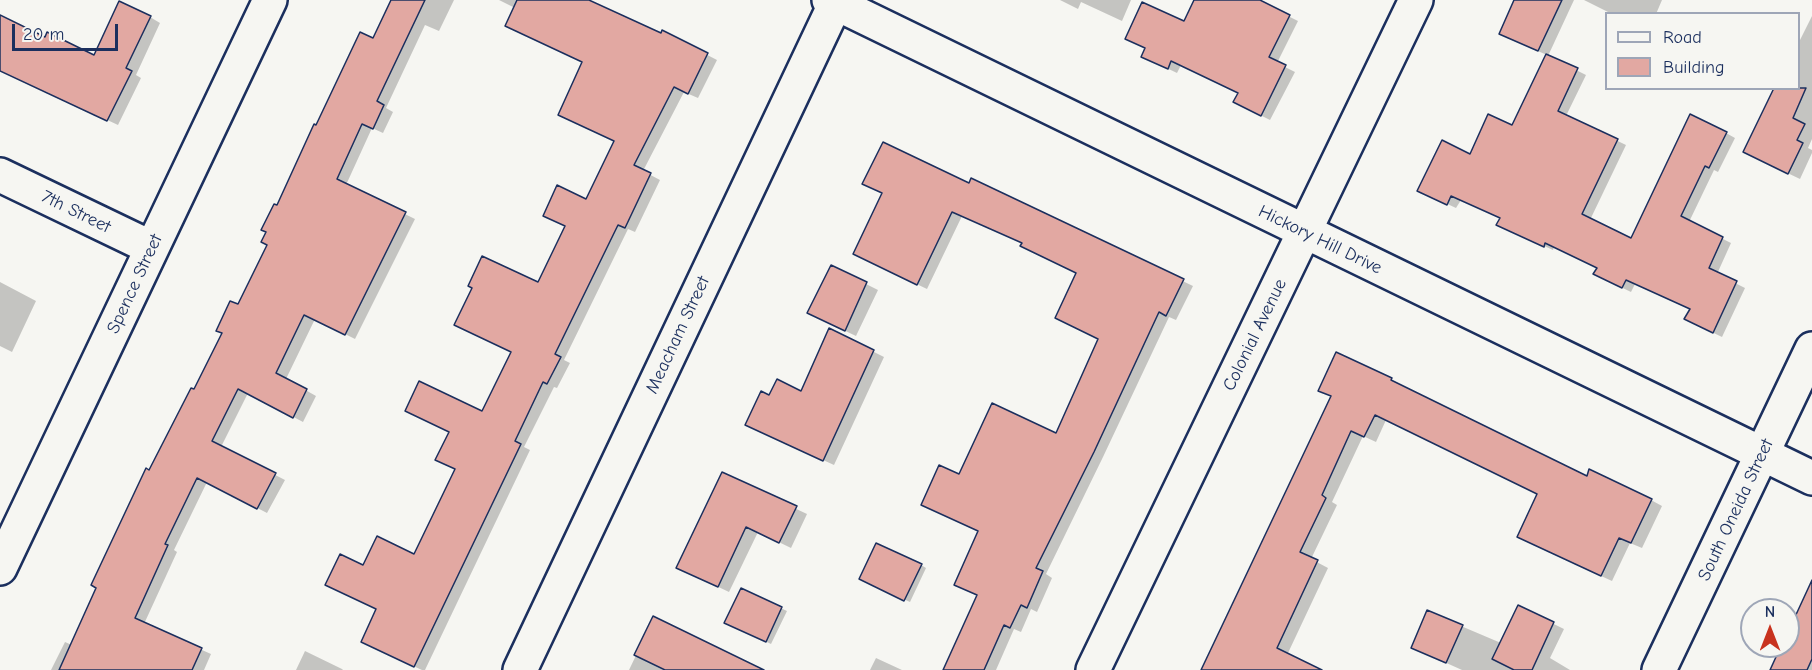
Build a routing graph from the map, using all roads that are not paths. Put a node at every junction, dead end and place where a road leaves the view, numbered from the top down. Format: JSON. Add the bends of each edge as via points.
{"nodes":[{"id":1,"x":270,"y":0,"type":"edge"},
{"id":2,"x":1416,"y":0,"type":"edge"},
{"id":3,"x":833,"y":1,"type":"edge"},
{"id":4,"x":0,"y":175,"type":"edge"},
{"id":5,"x":1304,"y":232,"type":"junction"},
{"id":6,"x":152,"y":248,"type":"junction"},
{"id":7,"x":1812,"y":349,"type":"edge"},
{"id":8,"x":1762,"y":455,"type":"junction"},
{"id":9,"x":1812,"y":478,"type":"edge"},
{"id":10,"x":0,"y":568,"type":"edge"},
{"id":11,"x":520,"y":670,"type":"edge"},
{"id":12,"x":1094,"y":670,"type":"edge"},
{"id":13,"x":1659,"y":670,"type":"edge"}],
"edges":[{"from":1,"to":6,"type":"street","name":"Spence Street"},
{"from":2,"to":5,"type":"street","name":"Colonial Avenue"},
{"from":3,"to":5,"type":"street","name":"Hickory Hill Drive"},
{"from":3,"to":11,"type":"street","name":"Meacham Street"},
{"from":4,"to":6,"type":"street","name":"7th Street"},
{"from":5,"to":8,"type":"street","name":"Hickory Hill Drive"},
{"from":5,"to":12,"type":"street","name":"Colonial Avenue"},
{"from":6,"to":10,"type":"street","name":"Spence Street"},
{"from":7,"to":8,"type":"street","name":"South Oneida Street"},
{"from":8,"to":9,"type":"street","name":"Hickory Hill Drive"},
{"from":8,"to":13,"type":"street","name":"South Oneida Street"}]}
